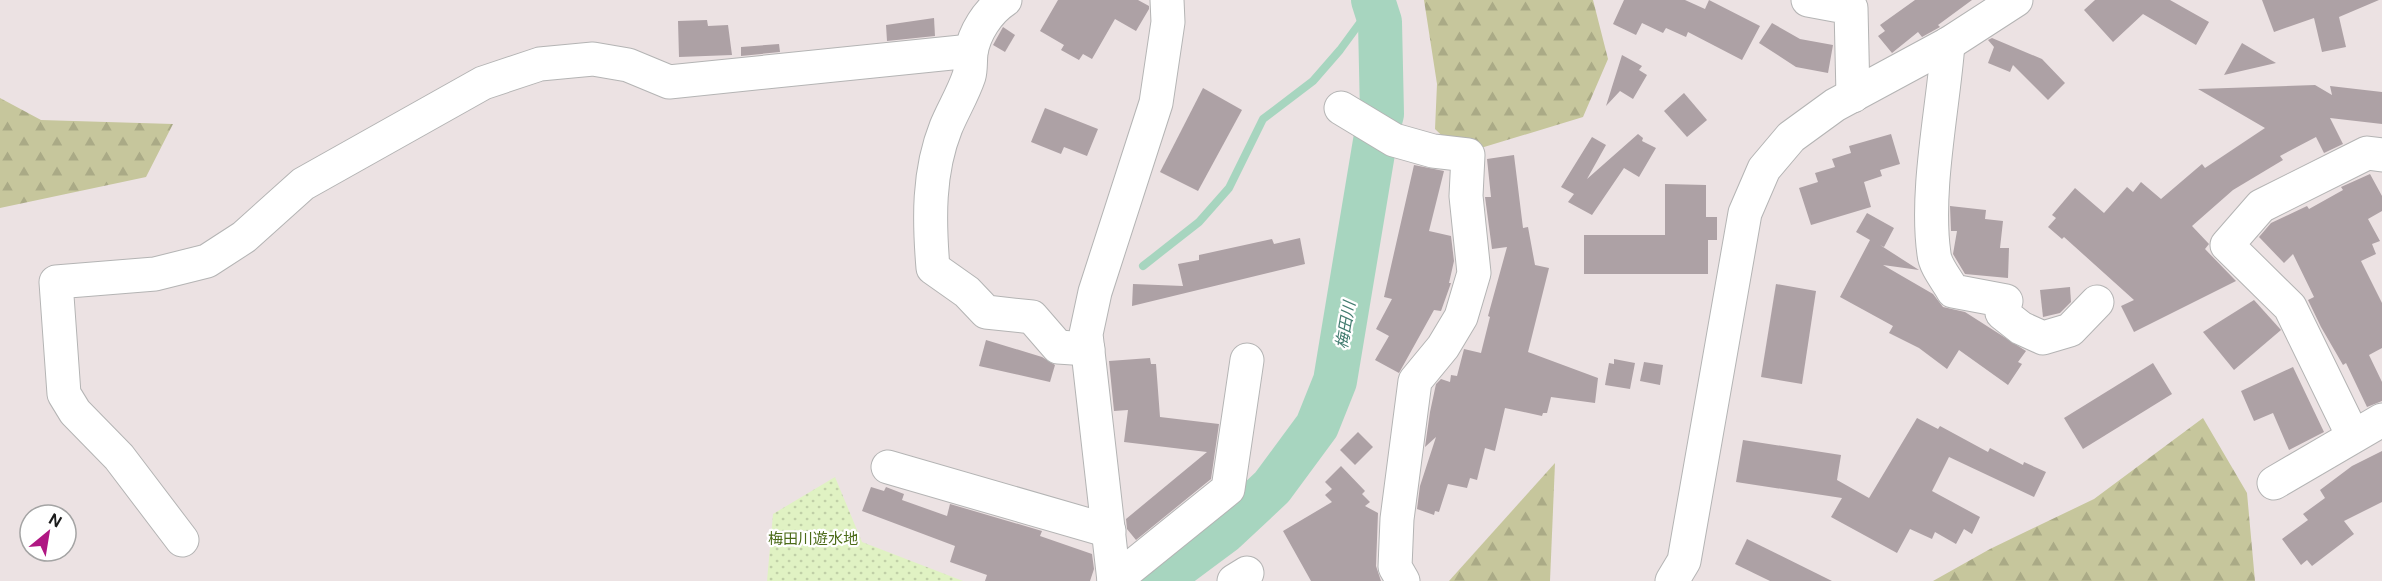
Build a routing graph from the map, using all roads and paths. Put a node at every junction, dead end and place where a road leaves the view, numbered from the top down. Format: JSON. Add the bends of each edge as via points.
{"nodes":[{"id":1,"x":1005,"y":0,"type":"edge"},
{"id":2,"x":1167,"y":0,"type":"edge"},
{"id":3,"x":1808,"y":0,"type":"edge"},
{"id":4,"x":2016,"y":0,"type":"edge"},
{"id":5,"x":1948,"y":44,"type":"junction"},
{"id":6,"x":971,"y":51,"type":"junction"},
{"id":7,"x":1853,"y":96,"type":"junction"},
{"id":8,"x":1345,"y":110,"type":"dead end"},
{"id":9,"x":2382,"y":155,"type":"edge"},
{"id":10,"x":2097,"y":302,"type":"dead end"},
{"id":11,"x":1088,"y":349,"type":"junction"},
{"id":12,"x":1247,"y":360,"type":"dead end"},
{"id":13,"x":2382,"y":420,"type":"edge"},
{"id":14,"x":2353,"y":436,"type":"junction"},
{"id":15,"x":888,"y":467,"type":"dead end"},
{"id":16,"x":2274,"y":483,"type":"dead end"},
{"id":17,"x":1109,"y":531,"type":"junction"},
{"id":18,"x":182,"y":540,"type":"dead end"},
{"id":19,"x":1114,"y":581,"type":"edge"},
{"id":20,"x":1403,"y":581,"type":"edge"},
{"id":21,"x":1672,"y":581,"type":"edge"}],
"edges":[{"from":1,"to":6,"type":"street","via":[[987,16]]},
{"from":2,"to":11,"type":"street","via":[[1168,22],[1156,103],[1095,292],[1086,334]]},
{"from":3,"to":7,"type":"street","via":[[1851,8]]},
{"from":4,"to":5,"type":"street"},
{"from":5,"to":7,"type":"street"},
{"from":5,"to":10,"type":"street","via":[[1936,145],[1933,215],[1934,257],[1953,291],[2006,300],[2002,313],[2043,338],[2070,330]]},
{"from":6,"to":11,"type":"street","via":[[969,75],[945,129],[933,177],[929,208],[933,268],[986,312],[1032,317],[1058,347]]},
{"from":6,"to":18,"type":"street","via":[[669,82],[628,65],[593,59],[540,64],[483,83],[303,184],[244,237],[207,261],[155,274],[56,282],[64,394],[75,412],[119,457]]},
{"from":7,"to":21,"type":"street","via":[[1791,137],[1764,169],[1745,213],[1684,561]]},
{"from":8,"to":20,"type":"street","via":[[1394,140],[1433,151],[1468,155],[1466,196],[1474,273],[1461,316],[1443,347],[1415,381],[1397,519],[1395,567]]},
{"from":9,"to":14,"type":"street","via":[[2367,153],[2260,206],[2227,245],[2290,307]]},
{"from":11,"to":17,"type":"street"},
{"from":12,"to":19,"type":"street","via":[[1228,489]]},
{"from":13,"to":14,"type":"street"},
{"from":14,"to":16,"type":"street"},
{"from":15,"to":17,"type":"street"},
{"from":17,"to":19,"type":"street"}]}
